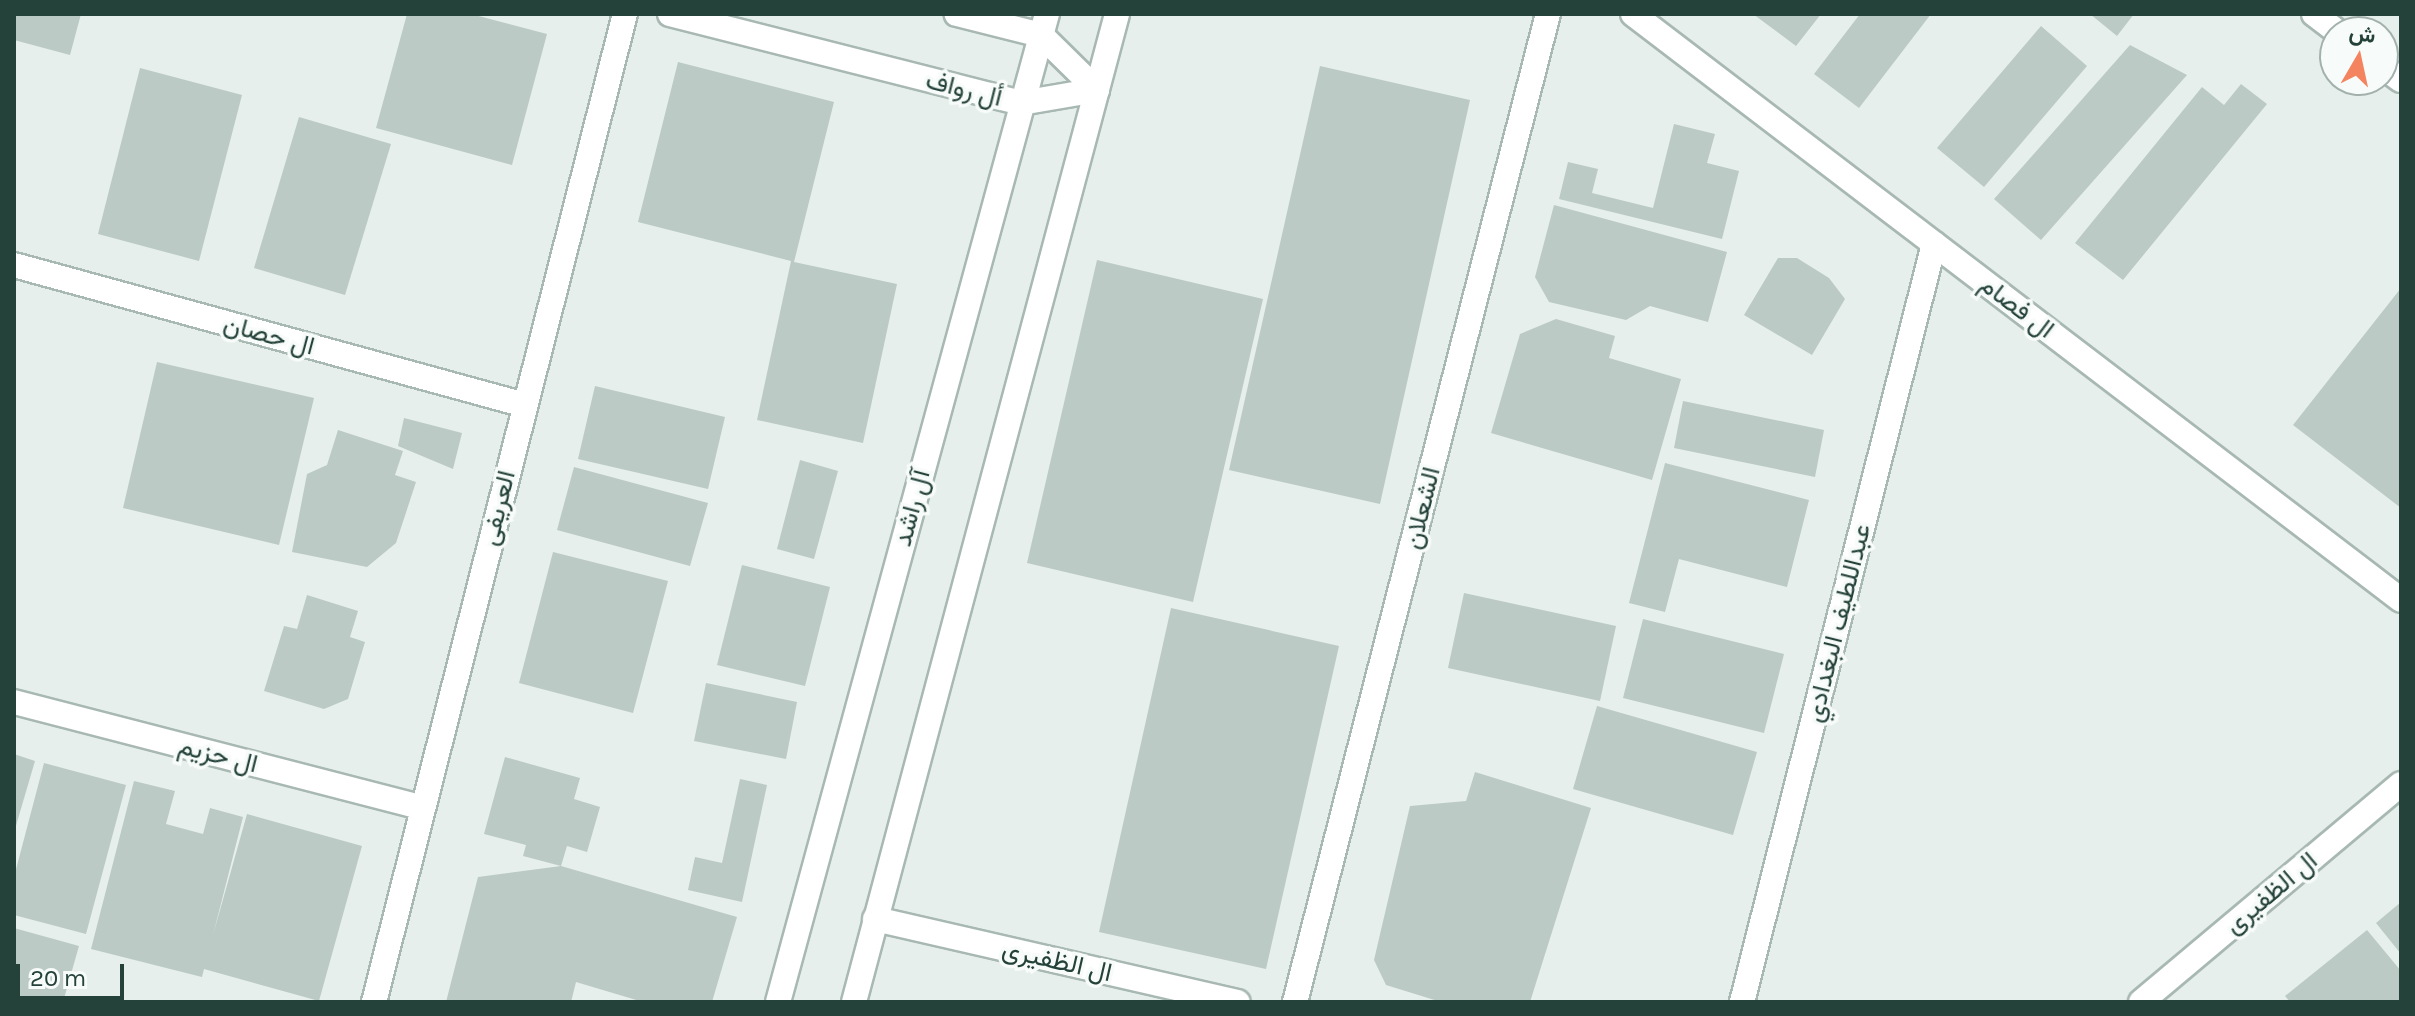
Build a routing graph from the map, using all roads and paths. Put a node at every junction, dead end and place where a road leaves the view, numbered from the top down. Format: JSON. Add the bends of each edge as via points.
{"nodes":[{"id":1,"x":625,"y":14,"type":"edge"},
{"id":2,"x":670,"y":14,"type":"edge"},
{"id":3,"x":957,"y":14,"type":"edge"},
{"id":4,"x":1117,"y":14,"type":"edge"},
{"id":5,"x":1548,"y":14,"type":"edge"},
{"id":6,"x":1633,"y":14,"type":"edge"},
{"id":7,"x":1044,"y":24,"type":"edge"},
{"id":8,"x":1097,"y":90,"type":"junction"},
{"id":9,"x":1021,"y":103,"type":"junction"},
{"id":10,"x":1934,"y":244,"type":"junction"},
{"id":11,"x":14,"y":265,"type":"edge"},
{"id":12,"x":525,"y":405,"type":"junction"},
{"id":13,"x":2401,"y":600,"type":"edge"},
{"id":14,"x":14,"y":702,"type":"edge"},
{"id":15,"x":2401,"y":784,"type":"edge"},
{"id":16,"x":421,"y":807,"type":"junction"},
{"id":17,"x":875,"y":919,"type":"junction"},
{"id":18,"x":374,"y":1002,"type":"edge"},
{"id":19,"x":778,"y":1002,"type":"edge"},
{"id":20,"x":854,"y":1002,"type":"edge"},
{"id":21,"x":1238,"y":1002,"type":"edge"},
{"id":22,"x":1295,"y":1002,"type":"edge"},
{"id":23,"x":1742,"y":1002,"type":"edge"},
{"id":24,"x":2141,"y":1002,"type":"edge"}],
"edges":[{"from":1,"to":12,"type":"street","name":"العريفى"},
{"from":2,"to":9,"type":"street","name":"أل رواف"},
{"from":3,"to":7,"type":"street"},
{"from":4,"to":8,"type":"street"},
{"from":5,"to":22,"type":"street","name":"الشعلان"},
{"from":6,"to":10,"type":"street","name":"ال فصام"},
{"from":7,"to":8,"type":"street"},
{"from":7,"to":9,"type":"street","name":"آل راشد"},
{"from":8,"to":9,"type":"street","name":"أل رواف"},
{"from":8,"to":17,"type":"street"},
{"from":9,"to":19,"type":"street","name":"آل راشد"},
{"from":10,"to":13,"type":"street","name":"ال فصام"},
{"from":10,"to":23,"type":"street","name":"عبداللطيف البغدادي"},
{"from":11,"to":12,"type":"street","name":"ال حصان"},
{"from":12,"to":16,"type":"street","name":"العريفى"},
{"from":14,"to":16,"type":"street","name":"ال حزيم"},
{"from":15,"to":24,"type":"street","name":"ال الظفيرى"},
{"from":16,"to":18,"type":"street","name":"العريفى"},
{"from":17,"to":20,"type":"street"},
{"from":17,"to":21,"type":"street","name":"ال الظفيرى"}]}
